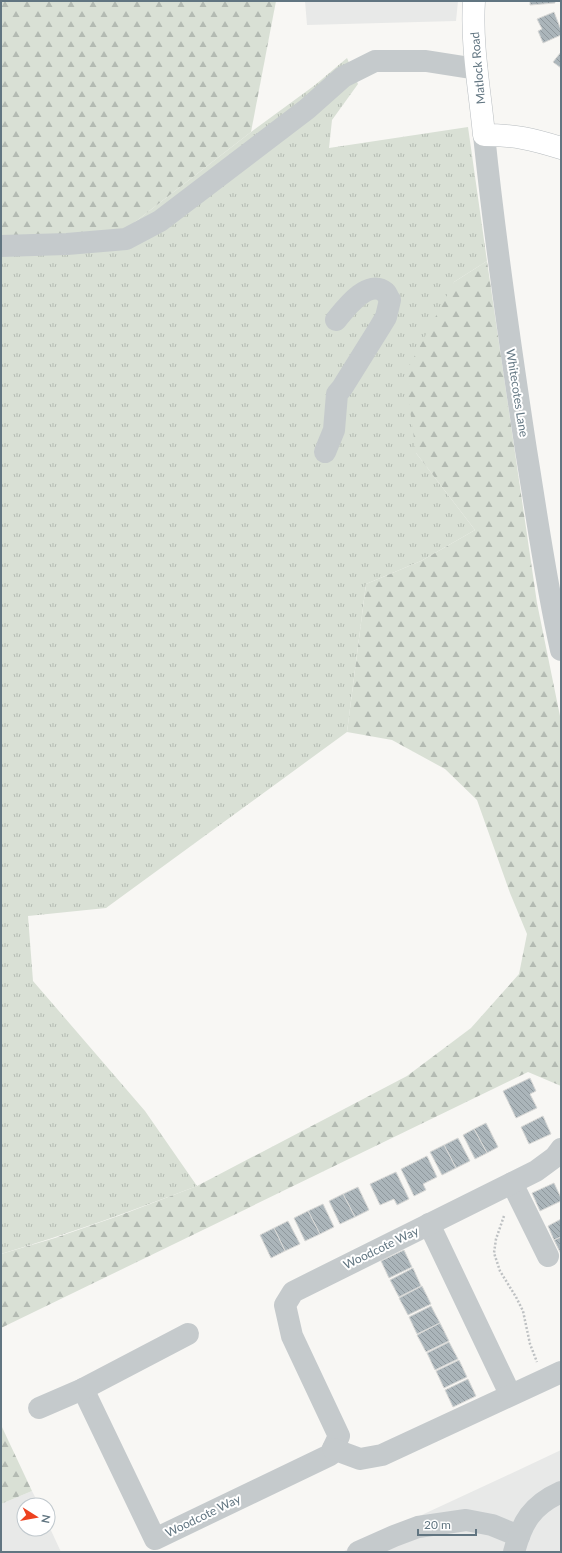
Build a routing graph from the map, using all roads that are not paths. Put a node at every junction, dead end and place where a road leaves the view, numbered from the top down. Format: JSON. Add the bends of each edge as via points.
{"nodes":[{"id":1,"x":474,"y":1,"type":"edge"},
{"id":2,"x":477,"y":69,"type":"junction"},
{"id":3,"x":484,"y":135,"type":"junction"},
{"id":4,"x":561,"y":148,"type":"edge"},
{"id":5,"x":1,"y":246,"type":"edge"},
{"id":6,"x":336,"y":320,"type":"dead end"},
{"id":7,"x":325,"y":452,"type":"dead end"},
{"id":8,"x":561,"y":650,"type":"edge"},
{"id":9,"x":561,"y":1150,"type":"edge"},
{"id":10,"x":506,"y":1185,"type":"junction"},
{"id":11,"x":429,"y":1224,"type":"junction"},
{"id":12,"x":548,"y":1256,"type":"dead end"},
{"id":13,"x":188,"y":1334,"type":"dead end"},
{"id":14,"x":553,"y":1376,"type":"edge"},
{"id":15,"x":83,"y":1389,"type":"junction"},
{"id":16,"x":510,"y":1394,"type":"junction"},
{"id":17,"x":39,"y":1408,"type":"dead end"},
{"id":18,"x":333,"y":1449,"type":"junction"},
{"id":19,"x":561,"y":1492,"type":"edge"},
{"id":20,"x":516,"y":1544,"type":"edge"},
{"id":21,"x":158,"y":1546,"type":"edge"},
{"id":22,"x":358,"y":1552,"type":"edge"}],
"edges":[{"from":1,"to":2,"type":"main road","name":"Matlock Road"},
{"from":2,"to":3,"type":"main road","name":"Matlock Road"},
{"from":2,"to":5,"type":"street","via":[[426,61],[375,61],[343,77],[307,109],[160,221],[126,239]]},
{"from":3,"to":4,"type":"main road","via":[[510,135]]},
{"from":3,"to":8,"type":"street","name":"Whitecotes Lane","via":[[493,226],[513,365],[549,595]]},
{"from":6,"to":7,"type":"street","via":[[365,291],[376,288],[385,292],[390,300],[386,317],[337,394],[334,430]]},
{"from":9,"to":10,"type":"street","name":"Woodcote Way","via":[[536,1171]]},
{"from":10,"to":11,"type":"street","name":"Woodcote Way"},
{"from":10,"to":12,"type":"street"},
{"from":11,"to":16,"type":"street","name":"Woodcote Way"},
{"from":11,"to":18,"type":"street","name":"Woodcote Way","via":[[293,1292],[285,1305],[292,1336],[339,1436]]},
{"from":13,"to":15,"type":"street"},
{"from":14,"to":16,"type":"street"},
{"from":15,"to":17,"type":"street"},
{"from":15,"to":21,"type":"street","name":"Woodcote Way"},
{"from":16,"to":18,"type":"street","via":[[382,1455],[360,1459]]},
{"from":18,"to":21,"type":"street","name":"Woodcote Way","via":[[330,1455]]},
{"from":19,"to":20,"type":"street","via":[[535,1507]]},
{"from":20,"to":22,"type":"street","via":[[492,1525],[466,1520],[418,1527]]}]}
